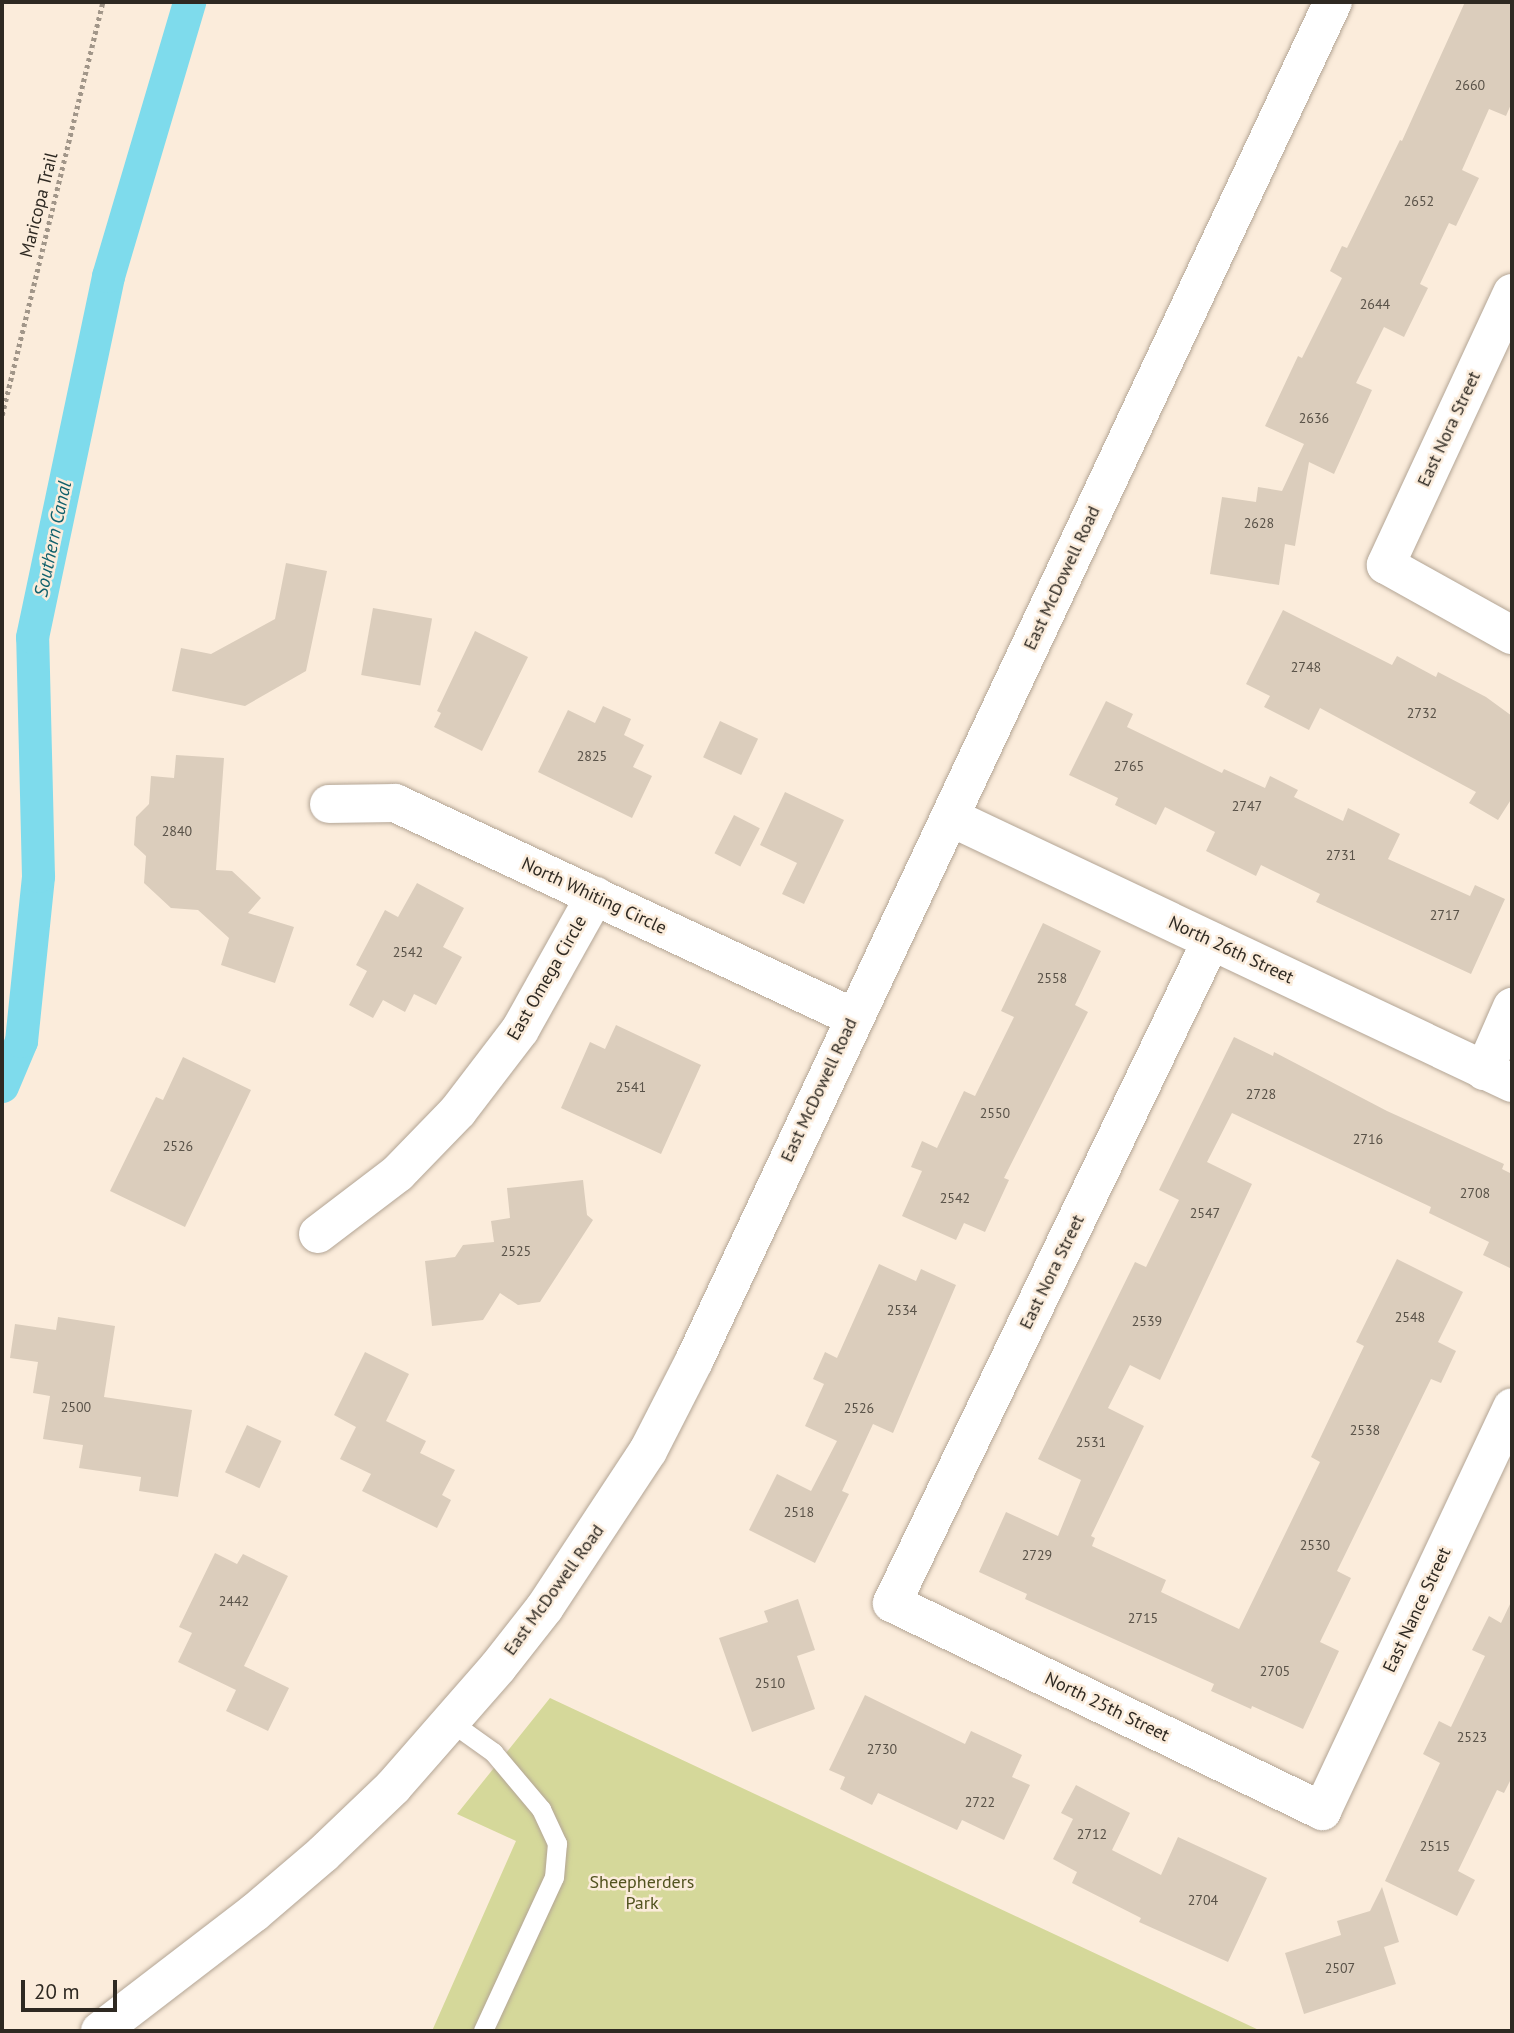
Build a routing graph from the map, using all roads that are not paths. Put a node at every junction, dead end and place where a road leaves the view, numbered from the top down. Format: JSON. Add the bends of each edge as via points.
{"nodes":[{"id":1,"x":1333,"y":2,"type":"edge"},
{"id":2,"x":1512,"y":293,"type":"edge"},
{"id":3,"x":1512,"y":635,"type":"edge"},
{"id":4,"x":329,"y":804,"type":"dead end"},
{"id":5,"x":950,"y":817,"type":"junction"},
{"id":6,"x":595,"y":896,"type":"junction"},
{"id":7,"x":1211,"y":941,"type":"junction"},
{"id":8,"x":1512,"y":1007,"type":"edge"},
{"id":9,"x":853,"y":1017,"type":"junction"},
{"id":10,"x":1498,"y":1077,"type":"edge"},
{"id":11,"x":317,"y":1234,"type":"dead end"},
{"id":12,"x":1512,"y":1408,"type":"edge"},
{"id":13,"x":892,"y":1603,"type":"joint"},
{"id":14,"x":451,"y":1722,"type":"junction"},
{"id":15,"x":1322,"y":1811,"type":"joint"},
{"id":16,"x":100,"y":2031,"type":"edge"},
{"id":17,"x":483,"y":2031,"type":"edge"}],
"edges":[{"from":1,"to":5,"type":"street","name":"East McDowell Road"},
{"from":2,"to":3,"type":"street","name":"East Nora Street","via":[[1386,565]]},
{"from":4,"to":6,"type":"street","name":"North Whiting Circle","via":[[395,803]]},
{"from":5,"to":7,"type":"street","name":"North 26th Street"},
{"from":5,"to":9,"type":"street","name":"East McDowell Road"},
{"from":6,"to":9,"type":"street","name":"North Whiting Circle"},
{"from":6,"to":11,"type":"street","name":"East Omega Circle","via":[[520,1030],[458,1111],[398,1173]]},
{"from":7,"to":10,"type":"street","name":"North 26th Street"},
{"from":7,"to":13,"type":"street","name":"East Nora Street"},
{"from":8,"to":10,"type":"street"},
{"from":9,"to":14,"type":"street","name":"East McDowell Road","via":[[648,1451],[545,1607]]},
{"from":12,"to":15,"type":"street","name":"East Nance Street"},
{"from":13,"to":15,"type":"street","name":"North 25th Street"},
{"from":14,"to":16,"type":"street","name":"East McDowell Road","via":[[393,1787],[323,1854]]},
{"from":14,"to":17,"type":"lane","via":[[493,1752],[541,1809],[557,1843],[554,1877]]}]}
